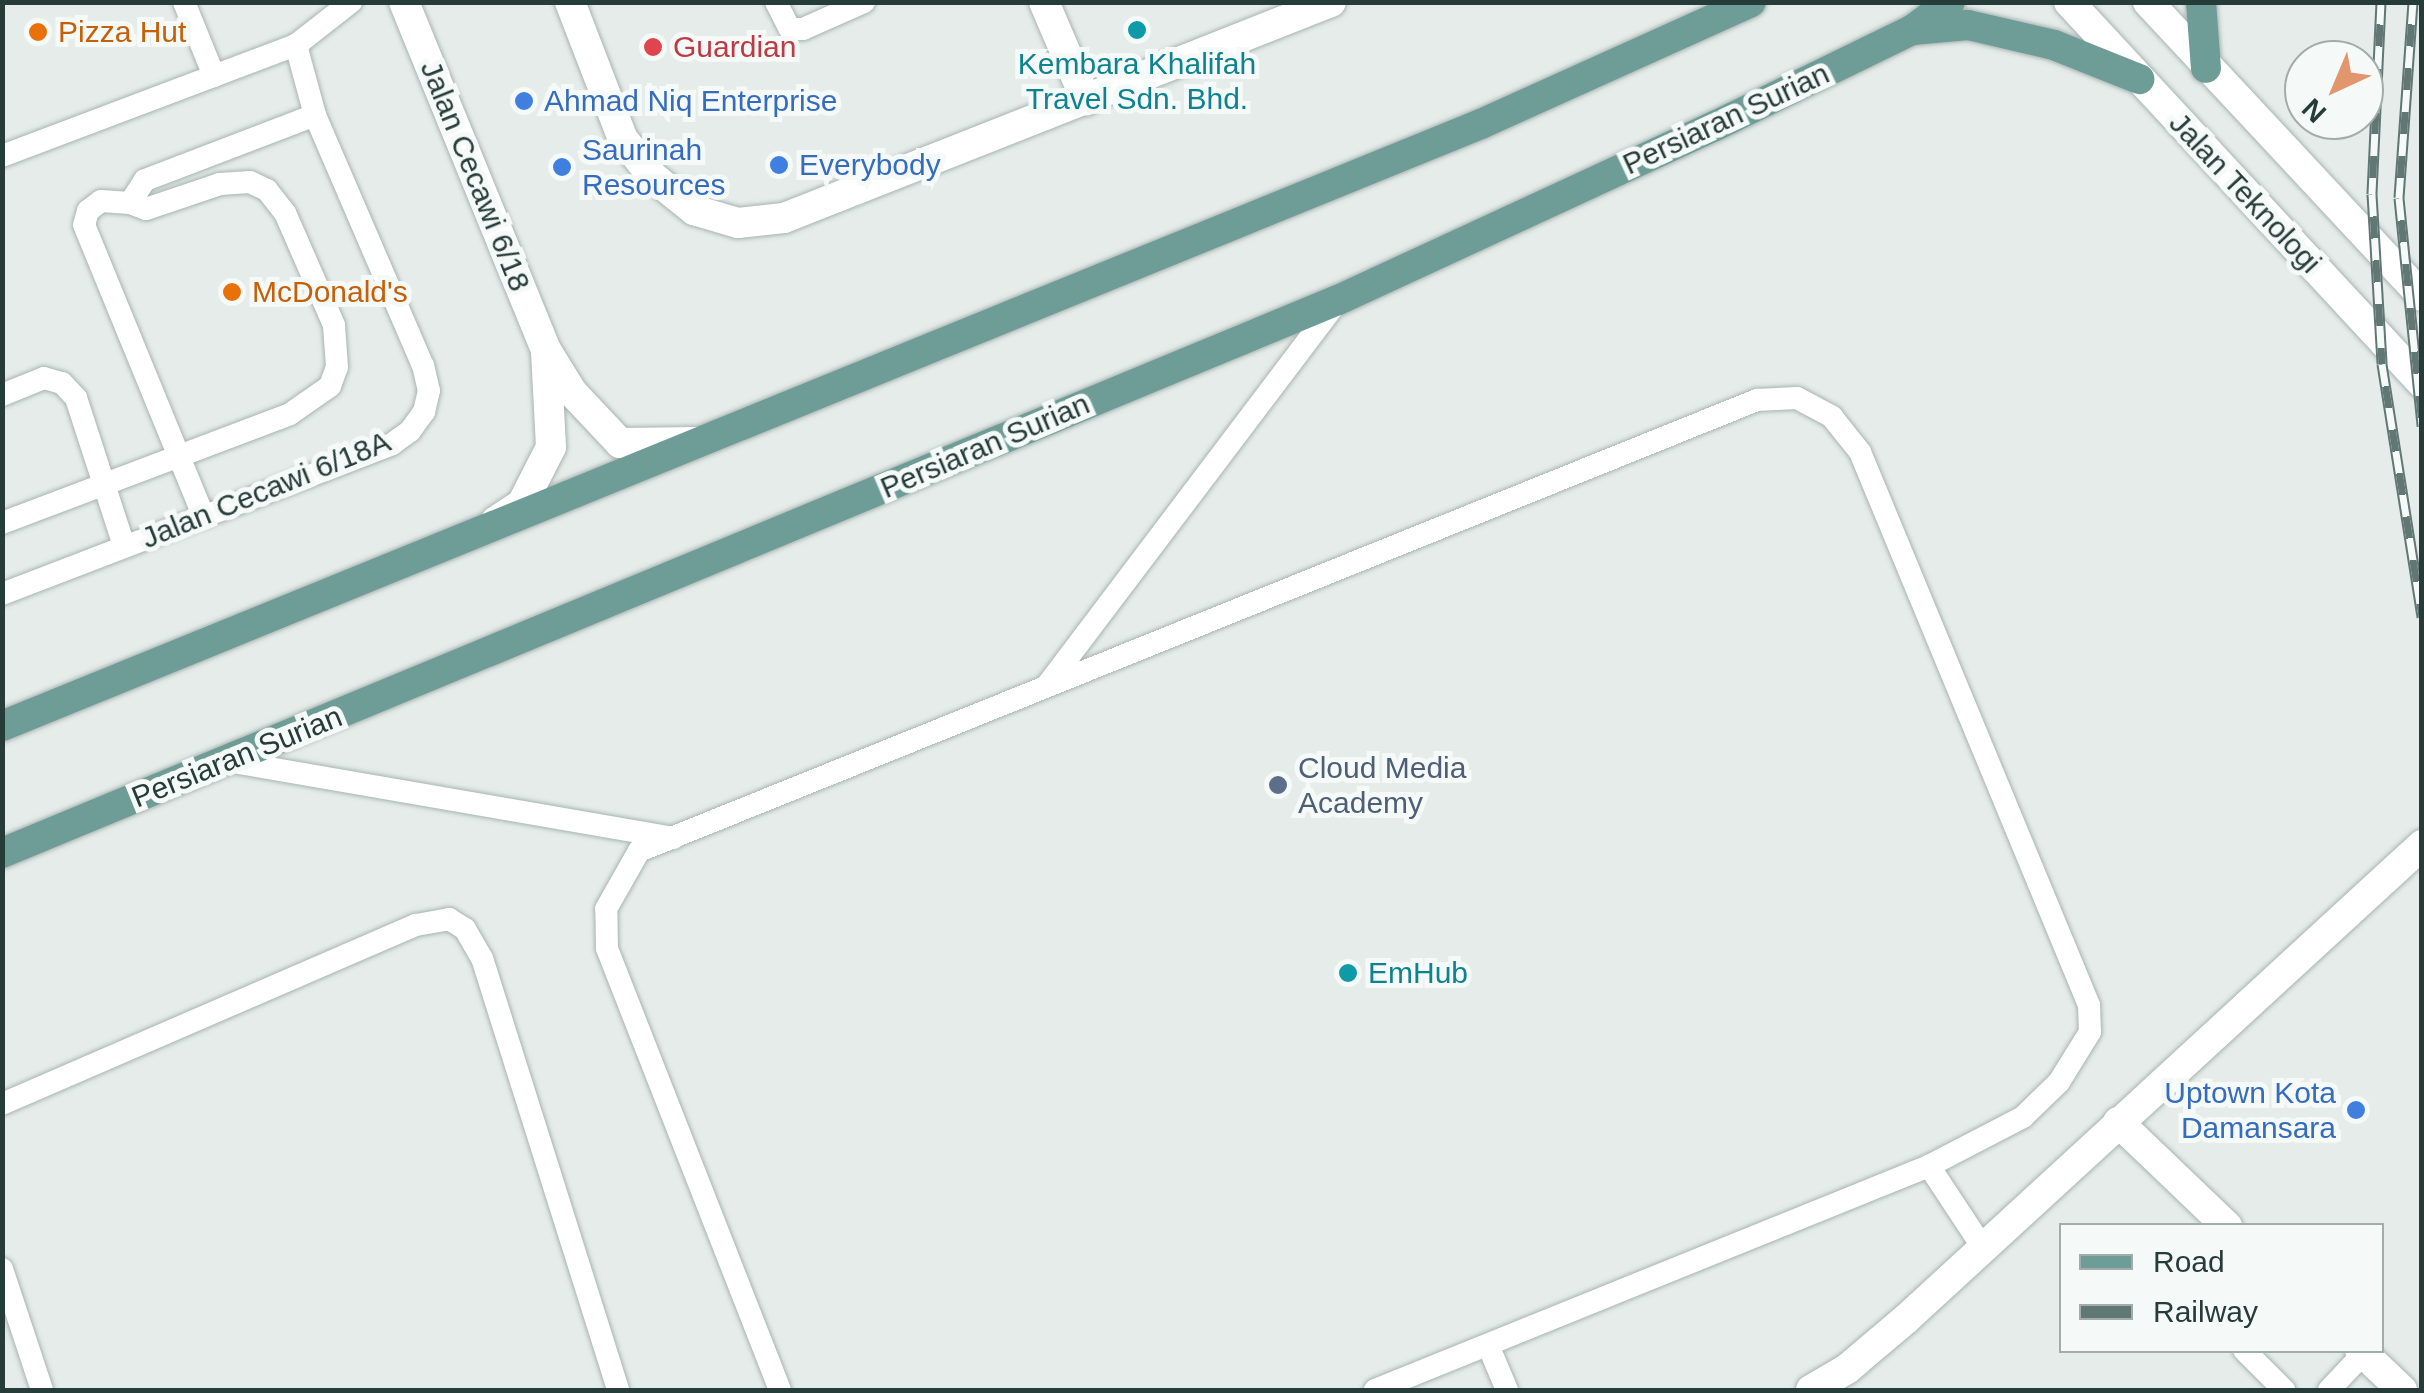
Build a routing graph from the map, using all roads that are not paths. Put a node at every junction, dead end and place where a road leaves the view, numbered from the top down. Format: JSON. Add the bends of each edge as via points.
{"nodes":[{"id":1,"x":184,"y":2,"type":"edge"},
{"id":2,"x":351,"y":2,"type":"edge"},
{"id":3,"x":404,"y":2,"type":"edge"},
{"id":4,"x":570,"y":2,"type":"edge"},
{"id":5,"x":776,"y":2,"type":"edge"},
{"id":6,"x":864,"y":2,"type":"edge"},
{"id":7,"x":1044,"y":2,"type":"edge"},
{"id":8,"x":1331,"y":2,"type":"edge"},
{"id":9,"x":1751,"y":2,"type":"edge"},
{"id":10,"x":1950,"y":2,"type":"edge"},
{"id":11,"x":2068,"y":2,"type":"edge"},
{"id":12,"x":2148,"y":2,"type":"edge"},
{"id":13,"x":2201,"y":2,"type":"edge"},
{"id":14,"x":1912,"y":30,"type":"junction"},
{"id":15,"x":296,"y":44,"type":"junction"},
{"id":16,"x":2206,"y":68,"type":"junction"},
{"id":17,"x":214,"y":76,"type":"junction"},
{"id":18,"x":2139,"y":79,"type":"junction"},
{"id":19,"x":1086,"y":100,"type":"junction"},
{"id":20,"x":314,"y":115,"type":"junction"},
{"id":21,"x":2,"y":156,"type":"edge"},
{"id":22,"x":130,"y":203,"type":"junction"},
{"id":23,"x":2421,"y":296,"type":"edge"},
{"id":24,"x":1338,"y":300,"type":"junction"},
{"id":25,"x":546,"y":350,"type":"junction"},
{"id":26,"x":2422,"y":383,"type":"edge"},
{"id":27,"x":2,"y":395,"type":"edge"},
{"id":28,"x":698,"y":442,"type":"junction"},
{"id":29,"x":183,"y":458,"type":"junction"},
{"id":30,"x":104,"y":484,"type":"junction"},
{"id":31,"x":204,"y":516,"type":"junction"},
{"id":32,"x":2,"y":523,"type":"edge"},
{"id":33,"x":478,"y":534,"type":"junction"},
{"id":34,"x":124,"y":546,"type":"junction"},
{"id":35,"x":2,"y":594,"type":"edge"},
{"id":36,"x":1046,"y":687,"type":"junction"},
{"id":37,"x":2,"y":726,"type":"edge"},
{"id":38,"x":228,"y":761,"type":"junction"},
{"id":39,"x":673,"y":838,"type":"junction"},
{"id":40,"x":2422,"y":845,"type":"edge"},
{"id":41,"x":2,"y":853,"type":"edge"},
{"id":42,"x":2,"y":1104,"type":"edge"},
{"id":43,"x":2118,"y":1122,"type":"junction"},
{"id":44,"x":1929,"y":1166,"type":"junction"},
{"id":45,"x":2224,"y":1223,"type":"edge"},
{"id":46,"x":1982,"y":1248,"type":"junction"},
{"id":47,"x":2,"y":1269,"type":"edge"},
{"id":48,"x":1488,"y":1344,"type":"junction"},
{"id":49,"x":2247,"y":1353,"type":"edge"},
{"id":50,"x":2360,"y":1353,"type":"edge"},
{"id":51,"x":2362,"y":1353,"type":"edge"},
{"id":52,"x":42,"y":1390,"type":"edge"},
{"id":53,"x":618,"y":1390,"type":"edge"},
{"id":54,"x":780,"y":1390,"type":"edge"},
{"id":55,"x":1374,"y":1390,"type":"edge"},
{"id":56,"x":1507,"y":1390,"type":"edge"},
{"id":57,"x":1811,"y":1390,"type":"edge"},
{"id":58,"x":2284,"y":1390,"type":"edge"},
{"id":59,"x":2329,"y":1390,"type":"edge"},
{"id":60,"x":2402,"y":1390,"type":"edge"}],
"edges":[{"from":1,"to":17,"type":"lane"},
{"from":2,"to":15,"type":"lane"},
{"from":3,"to":25,"type":"street","name":"Jalan Cecawi 6/18"},
{"from":4,"to":19,"type":"street","via":[[624,138],[653,177],[694,210],[738,224],[784,218]]},
{"from":5,"to":6,"type":"lane","via":[[790,30]]},
{"from":7,"to":19,"type":"street"},
{"from":8,"to":19,"type":"street"},
{"from":9,"to":28,"type":"main road","via":[[1482,124]]},
{"from":10,"to":14,"type":"main road","name":"Persiaran Surian"},
{"from":11,"to":18,"type":"street","name":"Jalan Teknologi"},
{"from":12,"to":16,"type":"street","name":"Jalan Teknologi"},
{"from":13,"to":16,"type":"main road"},
{"from":14,"to":18,"type":"main road","via":[[1968,24],[2054,45]]},
{"from":14,"to":24,"type":"main road","name":"Persiaran Surian"},
{"from":15,"to":17,"type":"lane"},
{"from":15,"to":20,"type":"lane","name":"Jalan Cecawi 6/18A"},
{"from":16,"to":23,"type":"street","name":"Jalan Teknologi"},
{"from":17,"to":21,"type":"lane"},
{"from":18,"to":26,"type":"street","name":"Jalan Teknologi"},
{"from":20,"to":22,"type":"lane","via":[[145,180]]},
{"from":20,"to":31,"type":"lane","name":"Jalan Cecawi 6/18A","via":[[430,391],[424,412],[392,444]]},
{"from":22,"to":29,"type":"lane","via":[[100,201],[84,225]]},
{"from":22,"to":29,"type":"lane","via":[[146,209],[220,184],[250,182],[267,190],[285,212],[334,325],[337,367],[330,386],[290,414]]},
{"from":24,"to":36,"type":"lane"},
{"from":24,"to":38,"type":"main road","name":"Persiaran Surian"},
{"from":25,"to":28,"type":"street","name":"Jalan Cecawi 6/18","via":[[572,392],[620,443]]},
{"from":25,"to":33,"type":"street","name":"Jalan Cecawi 6/18","via":[[551,446],[542,472],[522,504]]},
{"from":27,"to":30,"type":"lane","via":[[44,378],[62,384],[76,398]]},
{"from":28,"to":33,"type":"main road"},
{"from":29,"to":30,"type":"lane"},
{"from":29,"to":31,"type":"lane"},
{"from":30,"to":32,"type":"lane"},
{"from":30,"to":34,"type":"lane"},
{"from":31,"to":34,"type":"lane","name":"Jalan Cecawi 6/18A"},
{"from":33,"to":37,"type":"main road"},
{"from":34,"to":35,"type":"lane","name":"Jalan Cecawi 6/18A"},
{"from":36,"to":39,"type":"lane"},
{"from":36,"to":44,"type":"lane","via":[[1758,400],[1797,398],[1832,417],[1860,452],[2089,1005],[2090,1032],[2059,1082],[2023,1117]]},
{"from":38,"to":39,"type":"lane"},
{"from":38,"to":41,"type":"main road","name":"Persiaran Surian"},
{"from":39,"to":54,"type":"lane","via":[[639,851],[623,872],[606,908],[607,948]]},
{"from":40,"to":43,"type":"street"},
{"from":42,"to":53,"type":"lane","via":[[416,925],[449,919],[482,958]]},
{"from":43,"to":45,"type":"street"},
{"from":43,"to":46,"type":"street"},
{"from":44,"to":46,"type":"lane"},
{"from":44,"to":48,"type":"lane"},
{"from":46,"to":57,"type":"street","via":[[1876,1344]]},
{"from":47,"to":52,"type":"lane"},
{"from":48,"to":55,"type":"lane"},
{"from":48,"to":56,"type":"lane"},
{"from":49,"to":58,"type":"lane"},
{"from":50,"to":59,"type":"lane"},
{"from":51,"to":60,"type":"street"}]}
